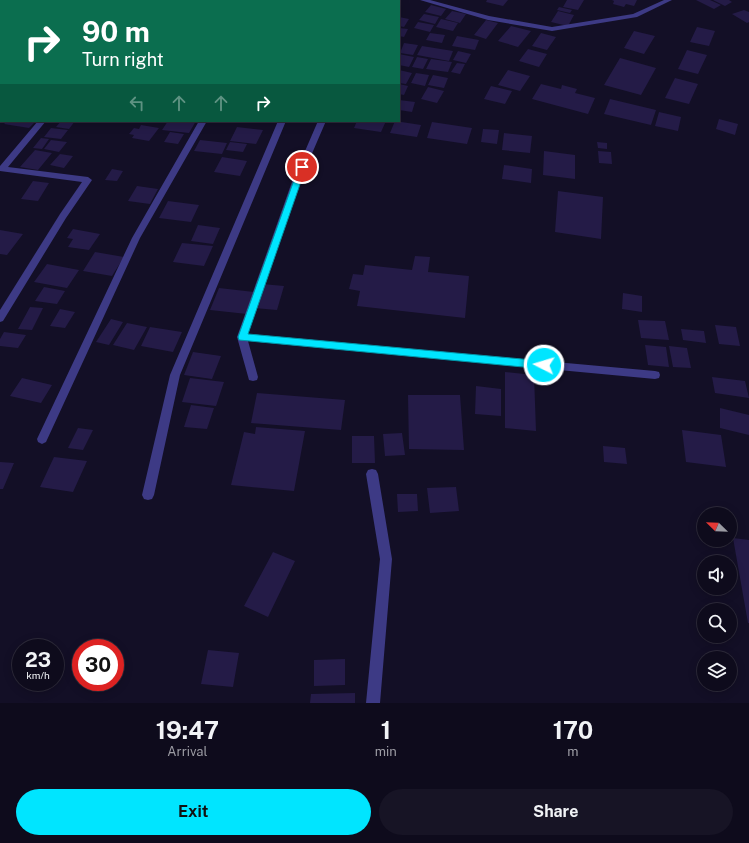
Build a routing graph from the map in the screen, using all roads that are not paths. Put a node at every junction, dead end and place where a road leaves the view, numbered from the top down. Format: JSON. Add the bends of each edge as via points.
{"nodes":[{"id":1,"x":423,"y":0,"type":"edge"},
{"id":2,"x":669,"y":0,"type":"edge"},
{"id":3,"x":41,"y":122,"type":"edge"},
{"id":4,"x":201,"y":122,"type":"edge"},
{"id":5,"x":282,"y":122,"type":"edge"},
{"id":6,"x":322,"y":122,"type":"edge"},
{"id":7,"x":0,"y":318,"type":"edge"},
{"id":8,"x":242,"y":337,"type":"junction"},
{"id":9,"x":655,"y":375,"type":"dead end"},
{"id":10,"x":253,"y":377,"type":"dead end"},
{"id":11,"x":42,"y":439,"type":"dead end"},
{"id":12,"x":372,"y":474,"type":"dead end"},
{"id":13,"x":148,"y":495,"type":"dead end"},
{"id":14,"x":373,"y":703,"type":"edge"}],
"edges":[{"from":1,"to":2,"type":"street","via":[[488,18],[552,29],[635,16]]},
{"from":3,"to":7,"type":"street","via":[[2,169],[88,180]]},
{"from":4,"to":11,"type":"street","via":[[136,238]]},
{"from":5,"to":13,"type":"street","via":[[175,375]]},
{"from":6,"to":8,"type":"street","via":[[296,179]]},
{"from":8,"to":9,"type":"street"},
{"from":8,"to":10,"type":"street"},
{"from":12,"to":14,"type":"street","via":[[386,559]]}]}
